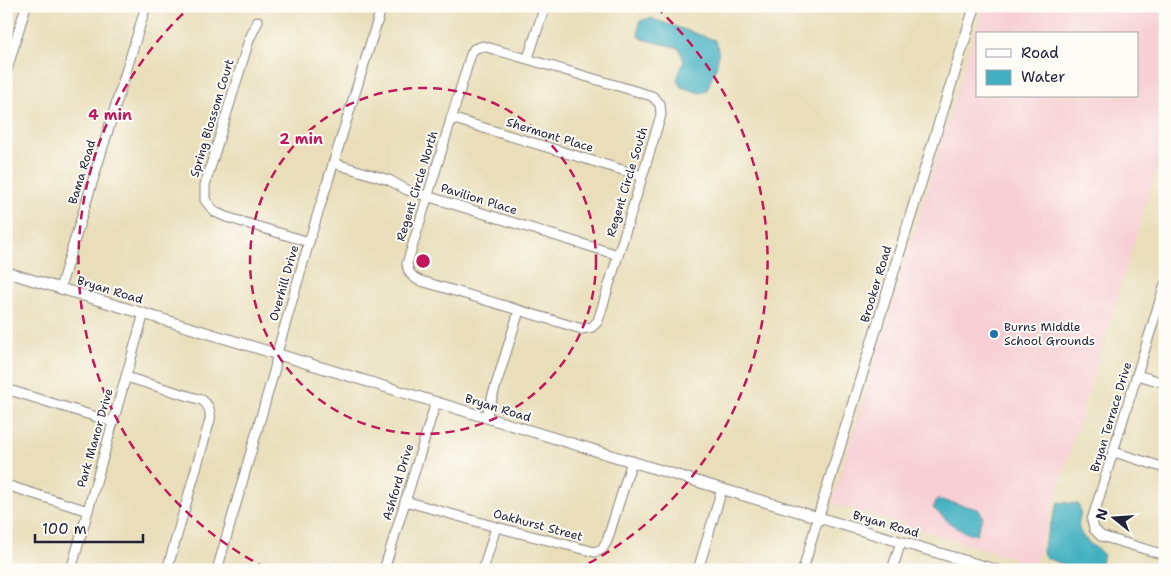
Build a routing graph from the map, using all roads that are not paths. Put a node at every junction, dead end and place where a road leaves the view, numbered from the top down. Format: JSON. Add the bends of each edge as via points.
{"nodes":[{"id":1,"x":26,"y":6,"type":"edge"},
{"id":2,"x":146,"y":6,"type":"edge"},
{"id":3,"x":382,"y":6,"type":"edge"},
{"id":4,"x":544,"y":6,"type":"edge"},
{"id":5,"x":975,"y":6,"type":"edge"},
{"id":6,"x":258,"y":21,"type":"dead end"},
{"id":7,"x":528,"y":58,"type":"junction"},
{"id":8,"x":6,"y":74,"type":"edge"},
{"id":9,"x":451,"y":118,"type":"junction"},
{"id":10,"x":333,"y":163,"type":"junction"},
{"id":11,"x":642,"y":176,"type":"junction"},
{"id":12,"x":428,"y":196,"type":"junction"},
{"id":13,"x":309,"y":242,"type":"junction"},
{"id":14,"x":618,"y":255,"type":"junction"},
{"id":15,"x":6,"y":272,"type":"edge"},
{"id":16,"x":1165,"y":284,"type":"edge"},
{"id":17,"x":60,"y":288,"type":"junction"},
{"id":18,"x":1163,"y":297,"type":"edge"},
{"id":19,"x":519,"y":310,"type":"junction"},
{"id":20,"x":144,"y":313,"type":"junction"},
{"id":21,"x":276,"y":353,"type":"junction"},
{"id":22,"x":1137,"y":375,"type":"junction"},
{"id":23,"x":126,"y":377,"type":"junction"},
{"id":24,"x":1165,"y":383,"type":"edge"},
{"id":25,"x":6,"y":389,"type":"edge"},
{"id":26,"x":436,"y":402,"type":"junction"},
{"id":27,"x":486,"y":417,"type":"junction"},
{"id":28,"x":113,"y":422,"type":"junction"},
{"id":29,"x":1114,"y":452,"type":"junction"},
{"id":30,"x":632,"y":461,"type":"junction"},
{"id":31,"x":1165,"y":468,"type":"edge"},
{"id":32,"x":6,"y":486,"type":"edge"},
{"id":33,"x":722,"y":489,"type":"junction"},
{"id":34,"x":405,"y":501,"type":"junction"},
{"id":35,"x":88,"y":511,"type":"junction"},
{"id":36,"x":818,"y":518,"type":"junction"},
{"id":37,"x":496,"y":527,"type":"junction"},
{"id":38,"x":900,"y":542,"type":"junction"},
{"id":39,"x":1165,"y":555,"type":"edge"},
{"id":40,"x":982,"y":568,"type":"edge"},
{"id":41,"x":71,"y":570,"type":"edge"},
{"id":42,"x":167,"y":570,"type":"edge"},
{"id":43,"x":217,"y":570,"type":"edge"},
{"id":44,"x":384,"y":570,"type":"edge"},
{"id":45,"x":483,"y":570,"type":"edge"},
{"id":46,"x":698,"y":570,"type":"edge"},
{"id":47,"x":803,"y":570,"type":"edge"},
{"id":48,"x":892,"y":570,"type":"edge"},
{"id":49,"x":996,"y":570,"type":"edge"}],
"edges":[{"from":1,"to":8,"type":"street"},
{"from":2,"to":17,"type":"street","name":"Bama Road"},
{"from":3,"to":10,"type":"street","name":"Overhill Drive"},
{"from":4,"to":7,"type":"street"},
{"from":5,"to":36,"type":"street","name":"Brooker Road"},
{"from":6,"to":13,"type":"street","name":"Spring Blossom Court","via":[[249,40],[205,185],[204,200],[215,212],[226,217]]},
{"from":7,"to":9,"type":"street","name":"Regent Circle North","via":[[484,46],[474,49]]},
{"from":7,"to":11,"type":"street","name":"Regent Circle South","via":[[656,99],[661,115]]},
{"from":9,"to":11,"type":"street","name":"Shermont Place"},
{"from":9,"to":12,"type":"street","name":"Regent Circle North"},
{"from":10,"to":12,"type":"street","name":"Pavilion Place"},
{"from":10,"to":13,"type":"street","name":"Overhill Drive"},
{"from":11,"to":14,"type":"street","name":"Regent Circle South"},
{"from":12,"to":14,"type":"street","name":"Pavilion Place"},
{"from":12,"to":19,"type":"street","name":"Regent Circle North","via":[[407,264],[410,274],[418,280]]},
{"from":13,"to":21,"type":"street","name":"Overhill Drive"},
{"from":14,"to":19,"type":"street","name":"Regent Circle South","via":[[598,321],[592,327],[582,329]]},
{"from":15,"to":17,"type":"street","name":"Bryan Road"},
{"from":16,"to":18,"type":"street","name":"Bryan Terrace Drive"},
{"from":17,"to":20,"type":"street","name":"Bryan Road"},
{"from":18,"to":22,"type":"street","name":"Bryan Terrace Drive"},
{"from":19,"to":27,"type":"street"},
{"from":20,"to":21,"type":"street","name":"Bryan Road"},
{"from":20,"to":23,"type":"street","name":"Park Manor Drive"},
{"from":21,"to":26,"type":"street","name":"Bryan Road"},
{"from":21,"to":43,"type":"street","name":"Overhill Drive","via":[[275,368]]},
{"from":22,"to":24,"type":"street"},
{"from":22,"to":29,"type":"street","name":"Bryan Terrace Drive"},
{"from":23,"to":28,"type":"street","name":"Park Manor Drive"},
{"from":23,"to":42,"type":"street","via":[[202,400],[210,412]]},
{"from":25,"to":28,"type":"street"},
{"from":26,"to":27,"type":"street","name":"Bryan Road"},
{"from":26,"to":34,"type":"street","name":"Ashford Drive"},
{"from":27,"to":30,"type":"street","name":"Bryan Road"},
{"from":28,"to":35,"type":"street","name":"Park Manor Drive"},
{"from":29,"to":31,"type":"street"},
{"from":29,"to":39,"type":"street","name":"Bryan Terrace Drive","via":[[1094,512],[1094,529],[1101,536]]},
{"from":30,"to":33,"type":"street","name":"Bryan Road"},
{"from":30,"to":37,"type":"street","name":"Oakhurst Street","via":[[607,541],[599,551],[589,552]]},
{"from":32,"to":35,"type":"street"},
{"from":33,"to":36,"type":"street","name":"Bryan Road"},
{"from":33,"to":46,"type":"street"},
{"from":34,"to":37,"type":"street","name":"Oakhurst Street"},
{"from":34,"to":44,"type":"street","name":"Ashford Drive"},
{"from":35,"to":41,"type":"street","name":"Park Manor Drive"},
{"from":36,"to":38,"type":"street","name":"Bryan Road"},
{"from":36,"to":47,"type":"street","name":"Brooker Road"},
{"from":37,"to":45,"type":"street"},
{"from":38,"to":40,"type":"street","name":"Bryan Road"},
{"from":38,"to":48,"type":"street"},
{"from":40,"to":49,"type":"street","name":"Bryan Road"}]}
